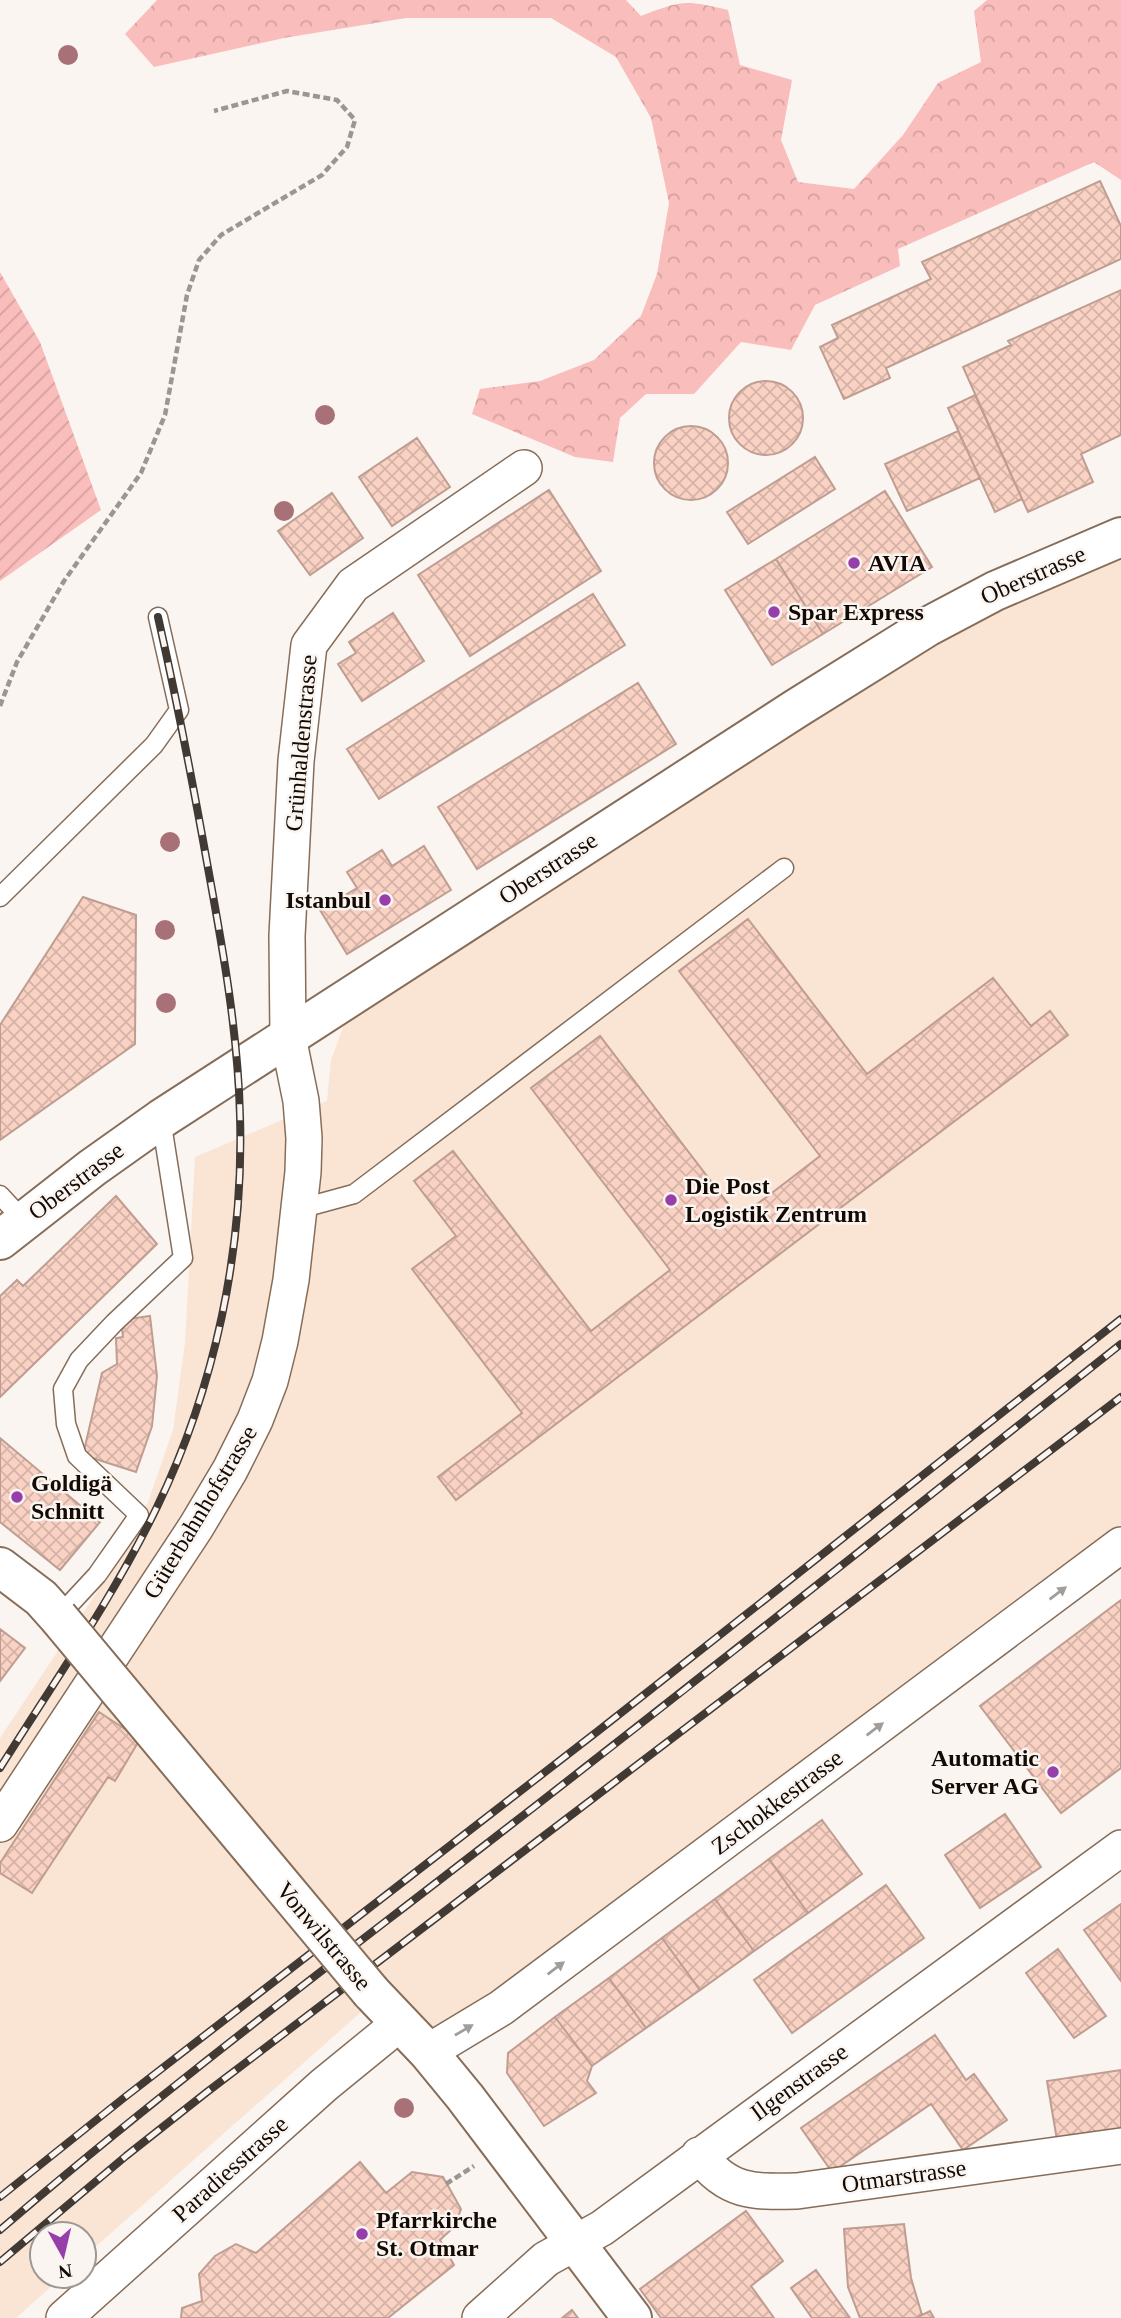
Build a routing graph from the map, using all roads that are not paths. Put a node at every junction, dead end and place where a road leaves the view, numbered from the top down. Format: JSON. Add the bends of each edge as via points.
{"nodes":[{"id":1,"x":524,"y":468,"type":"dead end"},
{"id":2,"x":1121,"y":537,"type":"edge"},
{"id":3,"x":158,"y":617,"type":"dead end"},
{"id":4,"x":784,"y":868,"type":"dead end"},
{"id":5,"x":0,"y":897,"type":"edge"},
{"id":6,"x":288,"y":1037,"type":"junction"},
{"id":7,"x":161,"y":1119,"type":"junction"},
{"id":8,"x":299,"y":1209,"type":"junction"},
{"id":9,"x":8,"y":1219,"type":"edge"},
{"id":10,"x":1121,"y":1545,"type":"edge"},
{"id":11,"x":0,"y":1567,"type":"edge"},
{"id":12,"x":58,"y":1617,"type":"junction"},
{"id":13,"x":0,"y":1824,"type":"edge"},
{"id":14,"x":1121,"y":1848,"type":"edge"},
{"id":15,"x":400,"y":2023,"type":"junction"},
{"id":16,"x":428,"y":2052,"type":"junction"},
{"id":17,"x":1121,"y":2146,"type":"edge"},
{"id":18,"x":699,"y":2155,"type":"junction"},
{"id":19,"x":575,"y":2242,"type":"junction"},
{"id":20,"x":64,"y":2318,"type":"edge"},
{"id":21,"x":480,"y":2318,"type":"edge"},
{"id":22,"x":632,"y":2318,"type":"edge"}],
"edges":[{"from":1,"to":6,"type":"street","name":"Grünhaldenstrasse","via":[[354,585],[309,645],[296,761],[287,936]]},
{"from":2,"to":6,"type":"street","name":"Oberstrasse","via":[[995,591],[927,627]]},
{"from":3,"to":5,"type":"lane","via":[[179,709],[154,745]]},
{"from":4,"to":8,"type":"lane","via":[[354,1194]]},
{"from":6,"to":7,"type":"street","name":"Oberstrasse"},
{"from":6,"to":8,"type":"street","name":"Güterbahnhofstrasse","via":[[304,1138]]},
{"from":7,"to":9,"type":"street","name":"Oberstrasse"},
{"from":7,"to":12,"type":"lane","via":[[183,1258],[79,1360],[63,1389],[66,1424],[77,1456],[139,1515],[97,1575]]},
{"from":8,"to":13,"type":"street","name":"Güterbahnhofstrasse","via":[[280,1341],[255,1420],[196,1527]]},
{"from":16,"to":10,"type":"street","name":"Zschokkestrasse","one_way":true,"via":[[501,2008]]},
{"from":11,"to":12,"type":"street","name":"Vonwilstrasse"},
{"from":12,"to":15,"type":"street","name":"Vonwilstrasse","bridge":true},
{"from":14,"to":18,"type":"street","name":"Ilgenstrasse"},
{"from":15,"to":16,"type":"street","name":"Vonwilstrasse"},
{"from":15,"to":20,"type":"street","name":"Paradiesstrasse","via":[[334,2076]]},
{"from":16,"to":19,"type":"street","name":"Vonwilstrasse"},
{"from":17,"to":18,"type":"street","name":"Otmarstrasse","via":[[797,2191],[760,2192],[725,2182]]},
{"from":18,"to":19,"type":"street","name":"Ilgenstrasse","via":[[602,2228]]},
{"from":19,"to":21,"type":"street","name":"Ilgenstrasse","via":[[546,2259]]},
{"from":19,"to":22,"type":"street","name":"Vonwilstrasse"}]}
